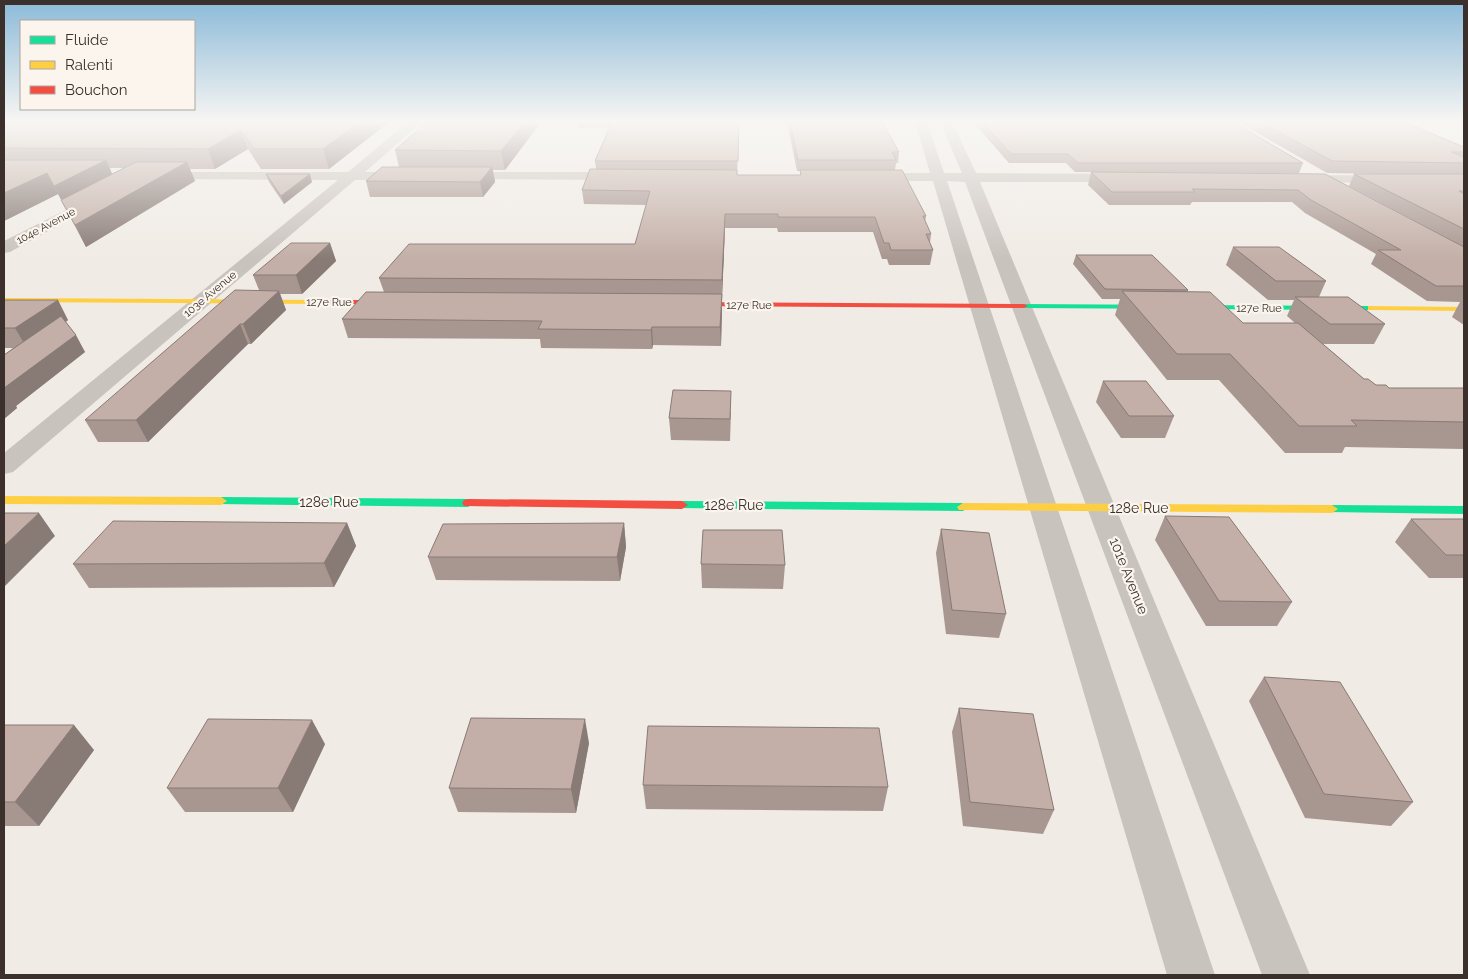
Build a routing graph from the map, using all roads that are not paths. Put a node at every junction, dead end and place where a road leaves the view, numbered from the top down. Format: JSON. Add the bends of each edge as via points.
{"nodes":[{"id":1,"x":362,"y":168,"type":"edge"},
{"id":2,"x":936,"y":168,"type":"edge"},
{"id":3,"x":966,"y":168,"type":"edge"},
{"id":4,"x":1303,"y":168,"type":"edge"},
{"id":5,"x":141,"y":175,"type":"edge"},
{"id":6,"x":352,"y":176,"type":"junction"},
{"id":7,"x":422,"y":176,"type":"edge"},
{"id":8,"x":442,"y":176,"type":"edge"},
{"id":9,"x":641,"y":176,"type":"edge"},
{"id":10,"x":850,"y":177,"type":"edge"},
{"id":11,"x":939,"y":178,"type":"junction"},
{"id":12,"x":971,"y":178,"type":"junction"},
{"id":13,"x":1147,"y":178,"type":"edge"},
{"id":14,"x":1283,"y":179,"type":"edge"},
{"id":15,"x":1322,"y":179,"type":"junction"},
{"id":16,"x":1464,"y":180,"type":"edge"},
{"id":17,"x":117,"y":188,"type":"edge"},
{"id":18,"x":1347,"y":192,"type":"edge"},
{"id":19,"x":4,"y":248,"type":"edge"},
{"id":20,"x":4,"y":300,"type":"edge"},
{"id":21,"x":202,"y":301,"type":"junction"},
{"id":22,"x":411,"y":302,"type":"edge"},
{"id":23,"x":670,"y":304,"type":"edge"},
{"id":24,"x":979,"y":306,"type":"junction"},
{"id":25,"x":1021,"y":306,"type":"junction"},
{"id":26,"x":1464,"y":310,"type":"edge"},
{"id":27,"x":4,"y":466,"type":"edge"},
{"id":28,"x":4,"y":500,"type":"edge"},
{"id":29,"x":1043,"y":508,"type":"junction"},
{"id":30,"x":1102,"y":508,"type":"junction"},
{"id":31,"x":1464,"y":510,"type":"edge"},
{"id":32,"x":1192,"y":975,"type":"edge"},
{"id":33,"x":1286,"y":975,"type":"edge"}],
"edges":[{"from":1,"to":6,"type":"street","name":"103e Avenue"},
{"from":2,"to":11,"type":"street"},
{"from":3,"to":12,"type":"street","name":"101e Avenue"},
{"from":4,"to":15,"type":"street"},
{"from":5,"to":6,"type":"street"},
{"from":6,"to":7,"type":"street"},
{"from":6,"to":21,"type":"street","name":"103e Avenue"},
{"from":8,"to":9,"type":"street"},
{"from":10,"to":11,"type":"street"},
{"from":11,"to":12,"type":"street"},
{"from":11,"to":24,"type":"street"},
{"from":12,"to":13,"type":"street"},
{"from":12,"to":25,"type":"street","name":"101e Avenue"},
{"from":14,"to":15,"type":"street"},
{"from":15,"to":16,"type":"street"},
{"from":15,"to":18,"type":"street"},
{"from":17,"to":19,"type":"street","name":"104e Avenue"},
{"from":20,"to":21,"type":"street","name":"127e Rue"},
{"from":21,"to":22,"type":"street","name":"127e Rue"},
{"from":21,"to":27,"type":"street","name":"103e Avenue"},
{"from":23,"to":24,"type":"street","name":"127e Rue"},
{"from":24,"to":25,"type":"street","name":"127e Rue"},
{"from":24,"to":29,"type":"street"},
{"from":25,"to":26,"type":"street","name":"127e Rue"},
{"from":25,"to":30,"type":"street","name":"101e Avenue"},
{"from":28,"to":29,"type":"street","name":"128e Rue"},
{"from":29,"to":30,"type":"street","name":"128e Rue"},
{"from":29,"to":32,"type":"street"},
{"from":30,"to":31,"type":"street","name":"128e Rue"},
{"from":30,"to":33,"type":"street","name":"101e Avenue"}]}
